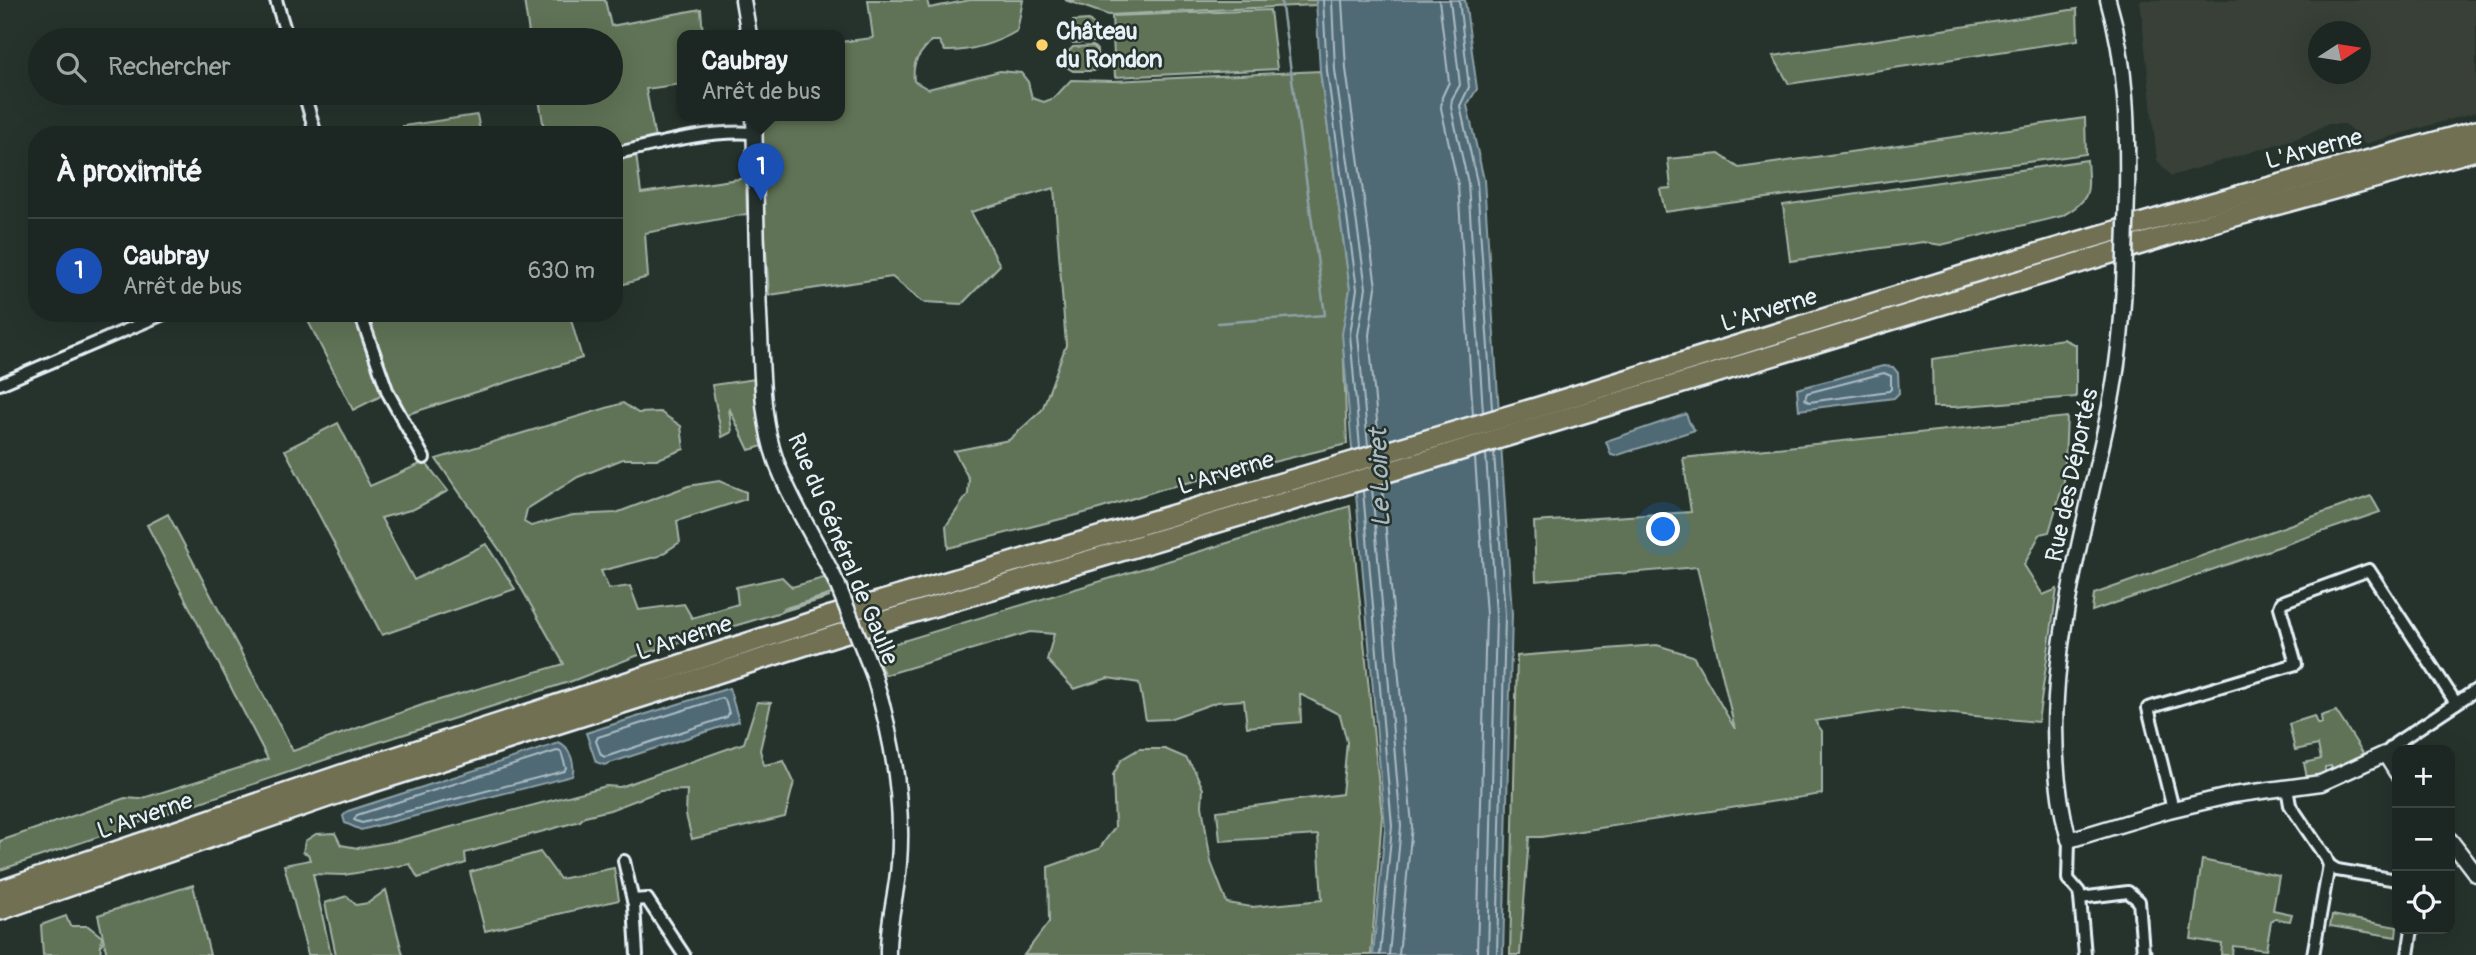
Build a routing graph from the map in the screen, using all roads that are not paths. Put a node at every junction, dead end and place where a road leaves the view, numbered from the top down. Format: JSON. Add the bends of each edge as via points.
{"nodes":[{"id":1,"x":276,"y":0,"type":"edge"},
{"id":2,"x":743,"y":0,"type":"edge"},
{"id":3,"x":2108,"y":0,"type":"edge"},
{"id":4,"x":284,"y":28,"type":"edge"},
{"id":5,"x":748,"y":30,"type":"edge"},
{"id":6,"x":307,"y":105,"type":"edge"},
{"id":7,"x":754,"y":121,"type":"edge"},
{"id":8,"x":313,"y":126,"type":"edge"},
{"id":9,"x":2476,"y":131,"type":"edge"},
{"id":10,"x":754,"y":133,"type":"junction"},
{"id":11,"x":2476,"y":150,"type":"edge"},
{"id":12,"x":623,"y":152,"type":"edge"},
{"id":13,"x":145,"y":322,"type":"edge"},
{"id":14,"x":363,"y":322,"type":"edge"},
{"id":15,"x":0,"y":384,"type":"edge"},
{"id":16,"x":1542,"y":416,"type":"junction"},
{"id":17,"x":424,"y":457,"type":"dead end"},
{"id":18,"x":2476,"y":690,"type":"edge"},
{"id":19,"x":2456,"y":703,"type":"junction"},
{"id":20,"x":2385,"y":754,"type":"junction"},
{"id":21,"x":2392,"y":765,"type":"edge"},
{"id":22,"x":2287,"y":788,"type":"junction"},
{"id":23,"x":2173,"y":809,"type":"junction"},
{"id":24,"x":2069,"y":840,"type":"junction"},
{"id":25,"x":2455,"y":847,"type":"edge"},
{"id":26,"x":624,"y":861,"type":"dead end"},
{"id":27,"x":2329,"y":865,"type":"junction"},
{"id":28,"x":2476,"y":874,"type":"edge"},
{"id":29,"x":2392,"y":879,"type":"edge"},
{"id":30,"x":0,"y":891,"type":"edge"},
{"id":31,"x":2080,"y":898,"type":"junction"},
{"id":32,"x":633,"y":900,"type":"junction"},
{"id":33,"x":0,"y":910,"type":"edge"},
{"id":34,"x":2412,"y":934,"type":"edge"},
{"id":35,"x":636,"y":955,"type":"edge"},
{"id":36,"x":684,"y":955,"type":"edge"},
{"id":37,"x":888,"y":955,"type":"edge"},
{"id":38,"x":2085,"y":955,"type":"edge"},
{"id":39,"x":2146,"y":955,"type":"edge"},
{"id":40,"x":2313,"y":955,"type":"edge"},
{"id":41,"x":2408,"y":955,"type":"edge"}],
"edges":[{"from":1,"to":4,"type":"street"},
{"from":2,"to":5,"type":"street"},
{"from":3,"to":24,"type":"street","name":"Rue des Déportés","bridge":true,"via":[[2126,101],[2124,285],[2117,369],[2066,614],[2054,727],[2056,774]]},
{"from":6,"to":8,"type":"street"},
{"from":7,"to":10,"type":"street","name":"Rue du Général de Gaulle"},
{"from":9,"to":16,"type":"highway","name":"L'Arverne","via":[[1978,271]]},
{"from":10,"to":12,"type":"street","via":[[694,135]]},
{"from":10,"to":37,"type":"street","name":"Rue du Général de Gaulle","bridge":true,"via":[[755,240],[768,429],[776,461],[838,586],[874,676],[891,740],[901,831]]},
{"from":11,"to":16,"type":"highway","name":"L'Arverne"},
{"from":13,"to":15,"type":"street"},
{"from":14,"to":17,"type":"street","via":[[388,393]]},
{"from":16,"to":30,"type":"highway","name":"L'Arverne","via":[[1315,472],[831,616]]},
{"from":16,"to":33,"type":"highway","name":"L'Arverne","via":[[1321,492],[758,660],[348,790]]},
{"from":18,"to":19,"type":"street"},
{"from":19,"to":20,"type":"street"},
{"from":19,"to":23,"type":"street","via":[[2369,570],[2282,602],[2296,664],[2148,708]]},
{"from":20,"to":21,"type":"street"},
{"from":20,"to":22,"type":"street","via":[[2336,779]]},
{"from":22,"to":23,"type":"street"},
{"from":22,"to":27,"type":"street","via":[[2290,805]]},
{"from":23,"to":24,"type":"street"},
{"from":24,"to":31,"type":"street","name":"Rue des Déportés","via":[[2068,878]]},
{"from":25,"to":28,"type":"street"},
{"from":26,"to":32,"type":"street"},
{"from":27,"to":29,"type":"street"},
{"from":27,"to":40,"type":"street"},
{"from":31,"to":38,"type":"street","name":"Rue des Déportés"},
{"from":31,"to":39,"type":"street","via":[[2128,892],[2139,901]]},
{"from":32,"to":35,"type":"street"},
{"from":32,"to":36,"type":"street","via":[[647,899]]},
{"from":34,"to":41,"type":"street"}]}
